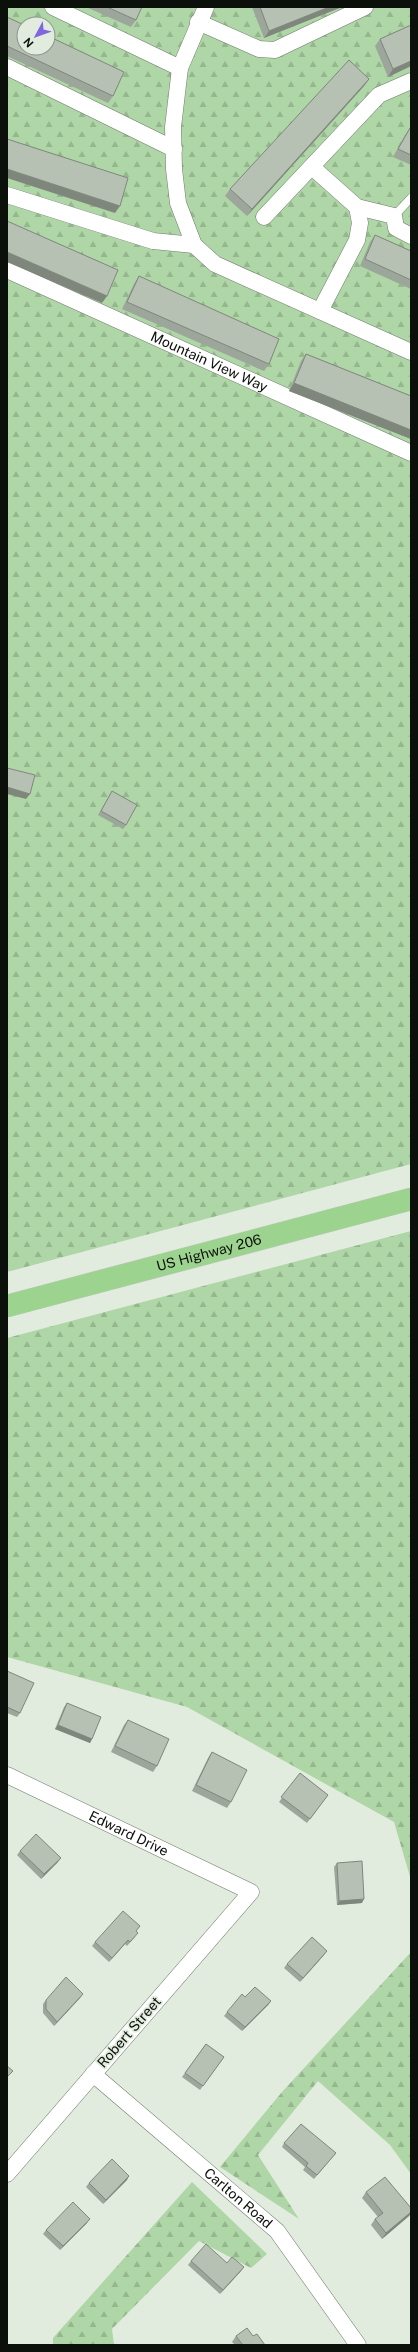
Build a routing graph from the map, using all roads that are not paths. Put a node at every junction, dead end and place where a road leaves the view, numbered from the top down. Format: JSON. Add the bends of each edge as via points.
{"nodes":[{"id":1,"x":53,"y":7,"type":"edge"},
{"id":2,"x":206,"y":7,"type":"edge"},
{"id":3,"x":364,"y":7,"type":"edge"},
{"id":4,"x":198,"y":22,"type":"junction"},
{"id":5,"x":7,"y":67,"type":"edge"},
{"id":6,"x":180,"y":68,"type":"junction"},
{"id":7,"x":411,"y":81,"type":"edge"},
{"id":8,"x":174,"y":149,"type":"junction"},
{"id":9,"x":312,"y":167,"type":"junction"},
{"id":10,"x":7,"y":195,"type":"edge"},
{"id":11,"x":411,"y":198,"type":"edge"},
{"id":12,"x":357,"y":207,"type":"junction"},
{"id":13,"x":394,"y":216,"type":"junction"},
{"id":14,"x":264,"y":217,"type":"dead end"},
{"id":15,"x":411,"y":236,"type":"edge"},
{"id":16,"x":194,"y":245,"type":"junction"},
{"id":17,"x":7,"y":270,"type":"edge"},
{"id":18,"x":320,"y":311,"type":"junction"},
{"id":19,"x":411,"y":352,"type":"edge"},
{"id":20,"x":411,"y":453,"type":"edge"},
{"id":21,"x":411,"y":1199,"type":"edge"},
{"id":22,"x":7,"y":1306,"type":"edge"},
{"id":23,"x":7,"y":1775,"type":"edge"},
{"id":24,"x":251,"y":1892,"type":"joint"},
{"id":25,"x":93,"y":2074,"type":"junction"},
{"id":26,"x":7,"y":2174,"type":"edge"},
{"id":27,"x":358,"y":2345,"type":"edge"}],
"edges":[{"from":1,"to":6,"type":"street"},
{"from":2,"to":4,"type":"street"},
{"from":3,"to":4,"type":"street","via":[[275,50],[259,49]]},
{"from":4,"to":6,"type":"street"},
{"from":5,"to":8,"type":"street"},
{"from":6,"to":8,"type":"street","via":[[173,128]]},
{"from":7,"to":9,"type":"street","via":[[379,95]]},
{"from":8,"to":16,"type":"street","via":[[178,203]]},
{"from":9,"to":12,"type":"street"},
{"from":9,"to":14,"type":"street"},
{"from":10,"to":16,"type":"street","via":[[153,241]]},
{"from":11,"to":13,"type":"lane"},
{"from":12,"to":13,"type":"street"},
{"from":12,"to":18,"type":"street","via":[[360,223],[357,240]]},
{"from":13,"to":15,"type":"street","via":[[396,228]]},
{"from":16,"to":18,"type":"street","via":[[215,264]]},
{"from":17,"to":20,"type":"street","name":"Mountain View Way"},
{"from":18,"to":19,"type":"street"},
{"from":21,"to":22,"type":"highway","name":"US Highway 206"},
{"from":23,"to":24,"type":"street","name":"Edward Drive"},
{"from":24,"to":25,"type":"street","name":"Robert Street"},
{"from":25,"to":26,"type":"street","name":"Robert Street"},
{"from":25,"to":27,"type":"street","name":"Carlton Road","via":[[277,2231]]}]}
